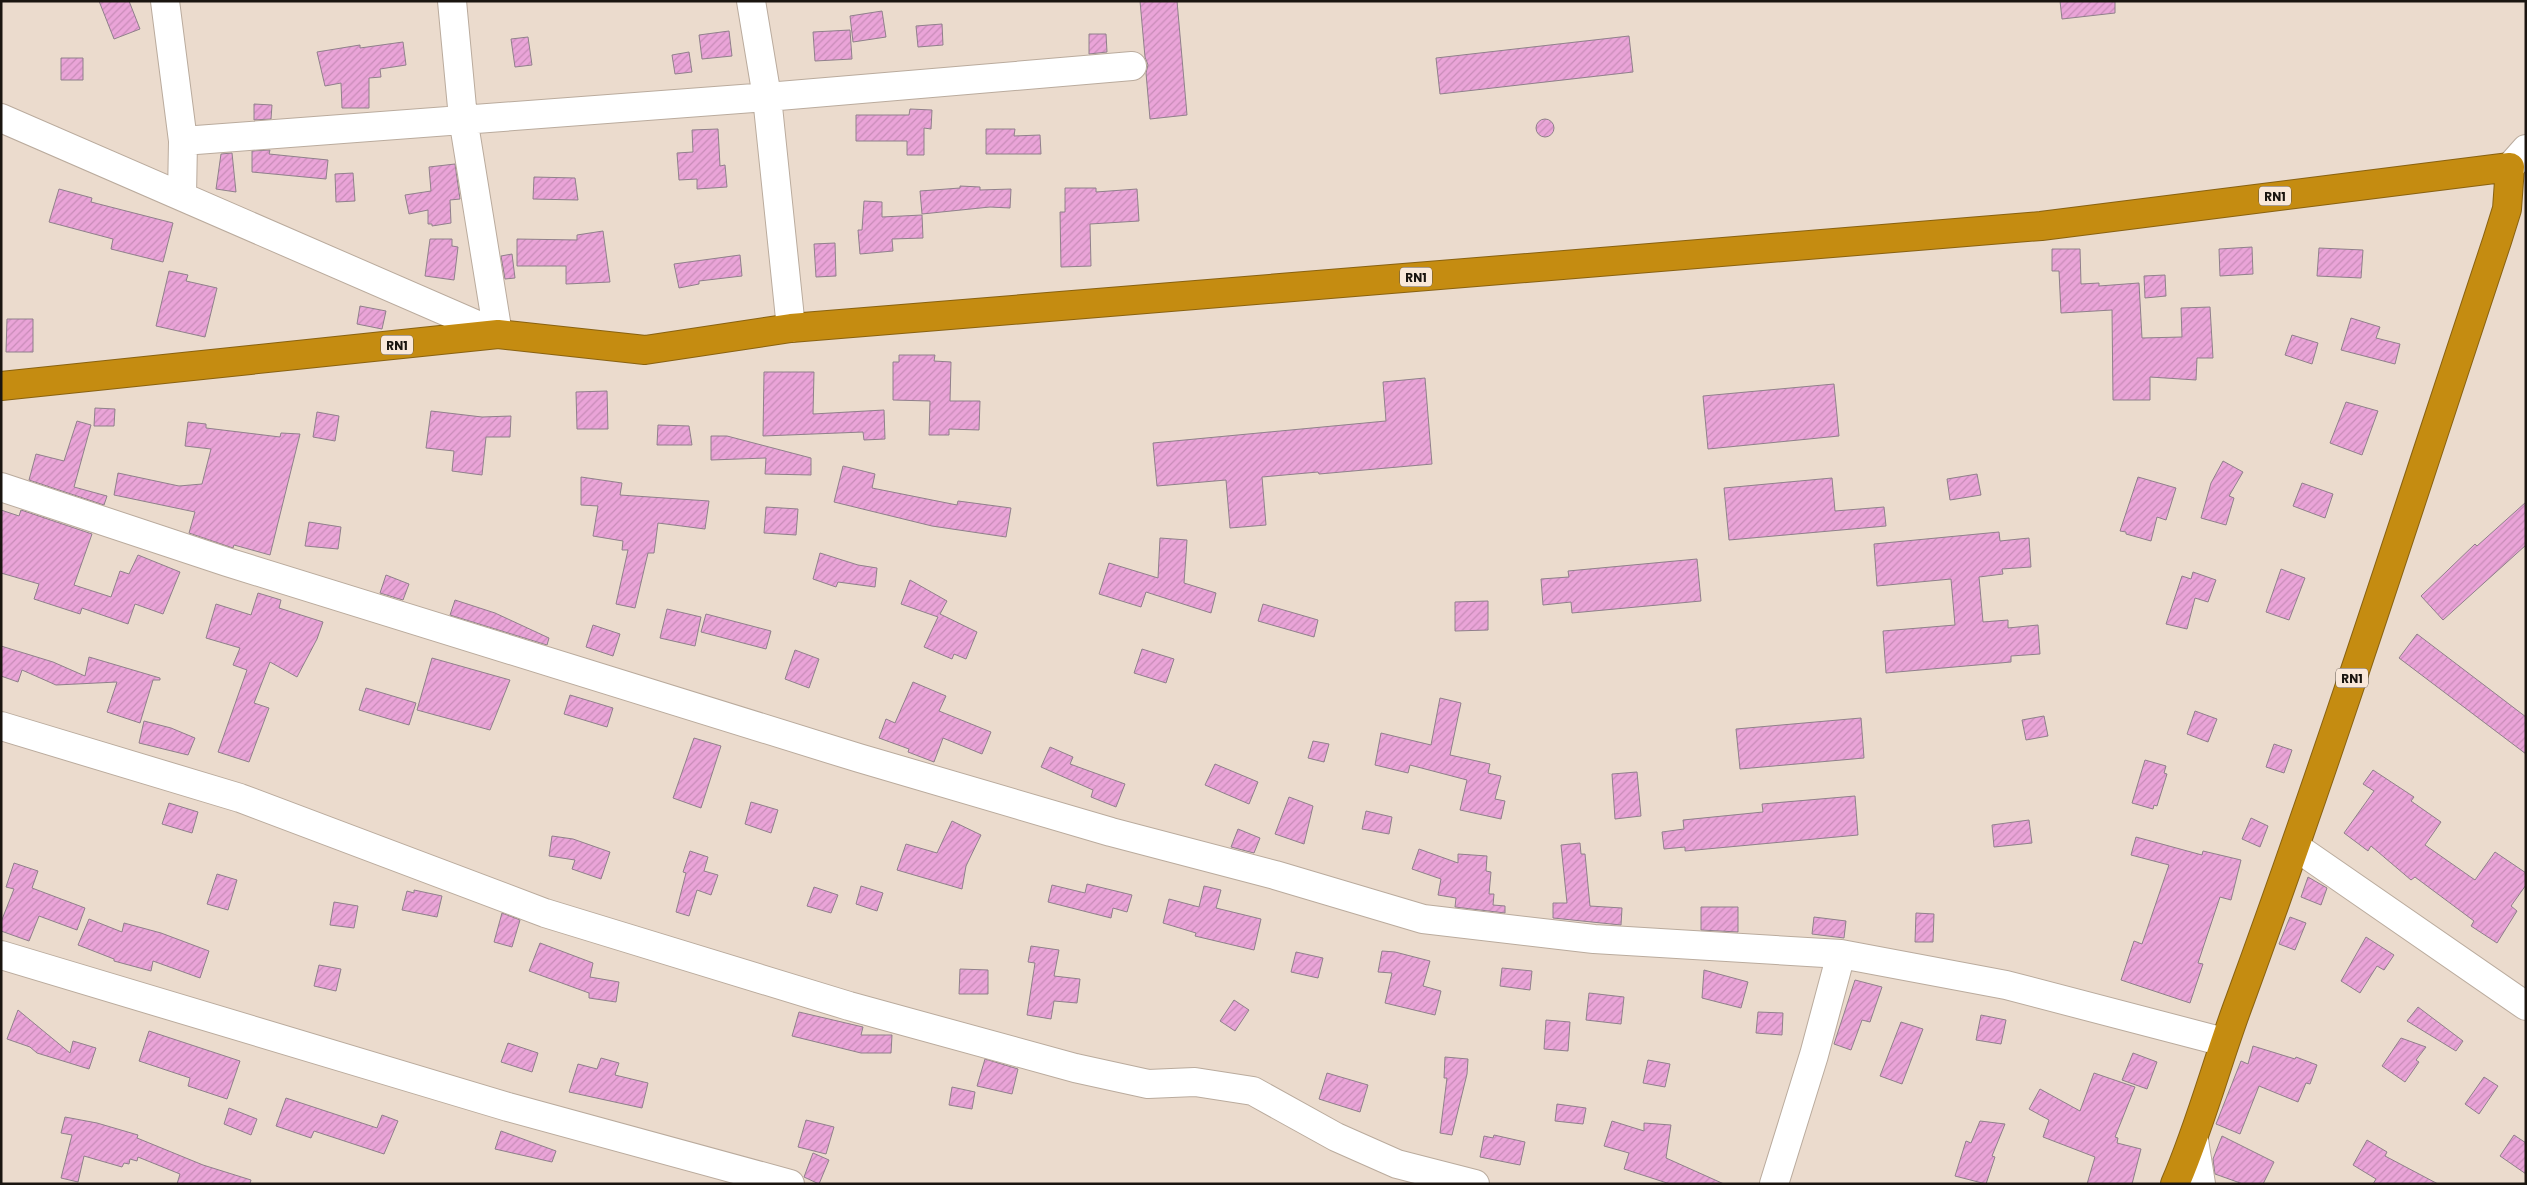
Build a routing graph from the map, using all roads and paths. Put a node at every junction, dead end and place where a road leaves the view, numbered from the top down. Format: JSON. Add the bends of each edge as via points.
{"nodes":[{"id":1,"x":165,"y":1,"type":"edge"},
{"id":2,"x":452,"y":1,"type":"edge"},
{"id":3,"x":751,"y":1,"type":"edge"},
{"id":4,"x":1132,"y":66,"type":"dead end"},
{"id":5,"x":766,"y":97,"type":"junction"},
{"id":6,"x":1,"y":118,"type":"edge"},
{"id":7,"x":464,"y":118,"type":"junction"},
{"id":8,"x":182,"y":141,"type":"junction"},
{"id":9,"x":2518,"y":158,"type":"edge"},
{"id":10,"x":182,"y":196,"type":"junction"},
{"id":11,"x":791,"y":328,"type":"junction"},
{"id":12,"x":498,"y":334,"type":"junction"},
{"id":13,"x":1,"y":386,"type":"edge"},
{"id":14,"x":1,"y":487,"type":"edge"},
{"id":15,"x":1,"y":726,"type":"edge"},
{"id":16,"x":2296,"y":847,"type":"junction"},
{"id":17,"x":1841,"y":954,"type":"junction"},
{"id":18,"x":1,"y":955,"type":"edge"},
{"id":19,"x":2522,"y":996,"type":"edge"},
{"id":20,"x":2224,"y":1042,"type":"junction"},
{"id":21,"x":2194,"y":1140,"type":"junction"},
{"id":22,"x":790,"y":1184,"type":"edge"},
{"id":23,"x":1475,"y":1184,"type":"edge"},
{"id":24,"x":1774,"y":1184,"type":"edge"},
{"id":25,"x":2175,"y":1184,"type":"edge"},
{"id":26,"x":2201,"y":1184,"type":"edge"}],
"edges":[{"from":1,"to":8,"type":"street"},
{"from":2,"to":7,"type":"street"},
{"from":3,"to":5,"type":"street"},
{"from":4,"to":5,"type":"street"},
{"from":5,"to":7,"type":"street"},
{"from":5,"to":11,"type":"street"},
{"from":6,"to":10,"type":"street"},
{"from":7,"to":8,"type":"street"},
{"from":7,"to":12,"type":"street"},
{"from":8,"to":10,"type":"street"},
{"from":9,"to":11,"type":"highway","number":"RN1","via":[[2041,226]]},
{"from":9,"to":16,"type":"highway","number":"RN1","via":[[2498,240]]},
{"from":10,"to":12,"type":"street"},
{"from":11,"to":12,"type":"highway","number":"RN1","via":[[645,350]]},
{"from":12,"to":13,"type":"highway","number":"RN1"},
{"from":14,"to":17,"type":"street","via":[[236,564],[868,760],[1423,919],[1594,939]]},
{"from":15,"to":23,"type":"street","via":[[240,798],[545,913],[850,1006],[1075,1068],[1148,1084],[1195,1082],[1253,1091],[1336,1137],[1397,1164]]},
{"from":16,"to":19,"type":"street"},
{"from":16,"to":20,"type":"highway","number":"RN1"},
{"from":17,"to":20,"type":"street","via":[[2006,985]]},
{"from":17,"to":24,"type":"street"},
{"from":18,"to":22,"type":"street","via":[[508,1107]]},
{"from":20,"to":21,"type":"highway","number":"RN1"},
{"from":21,"to":25,"type":"highway","number":"RN1"},
{"from":21,"to":26,"type":"street"}]}
